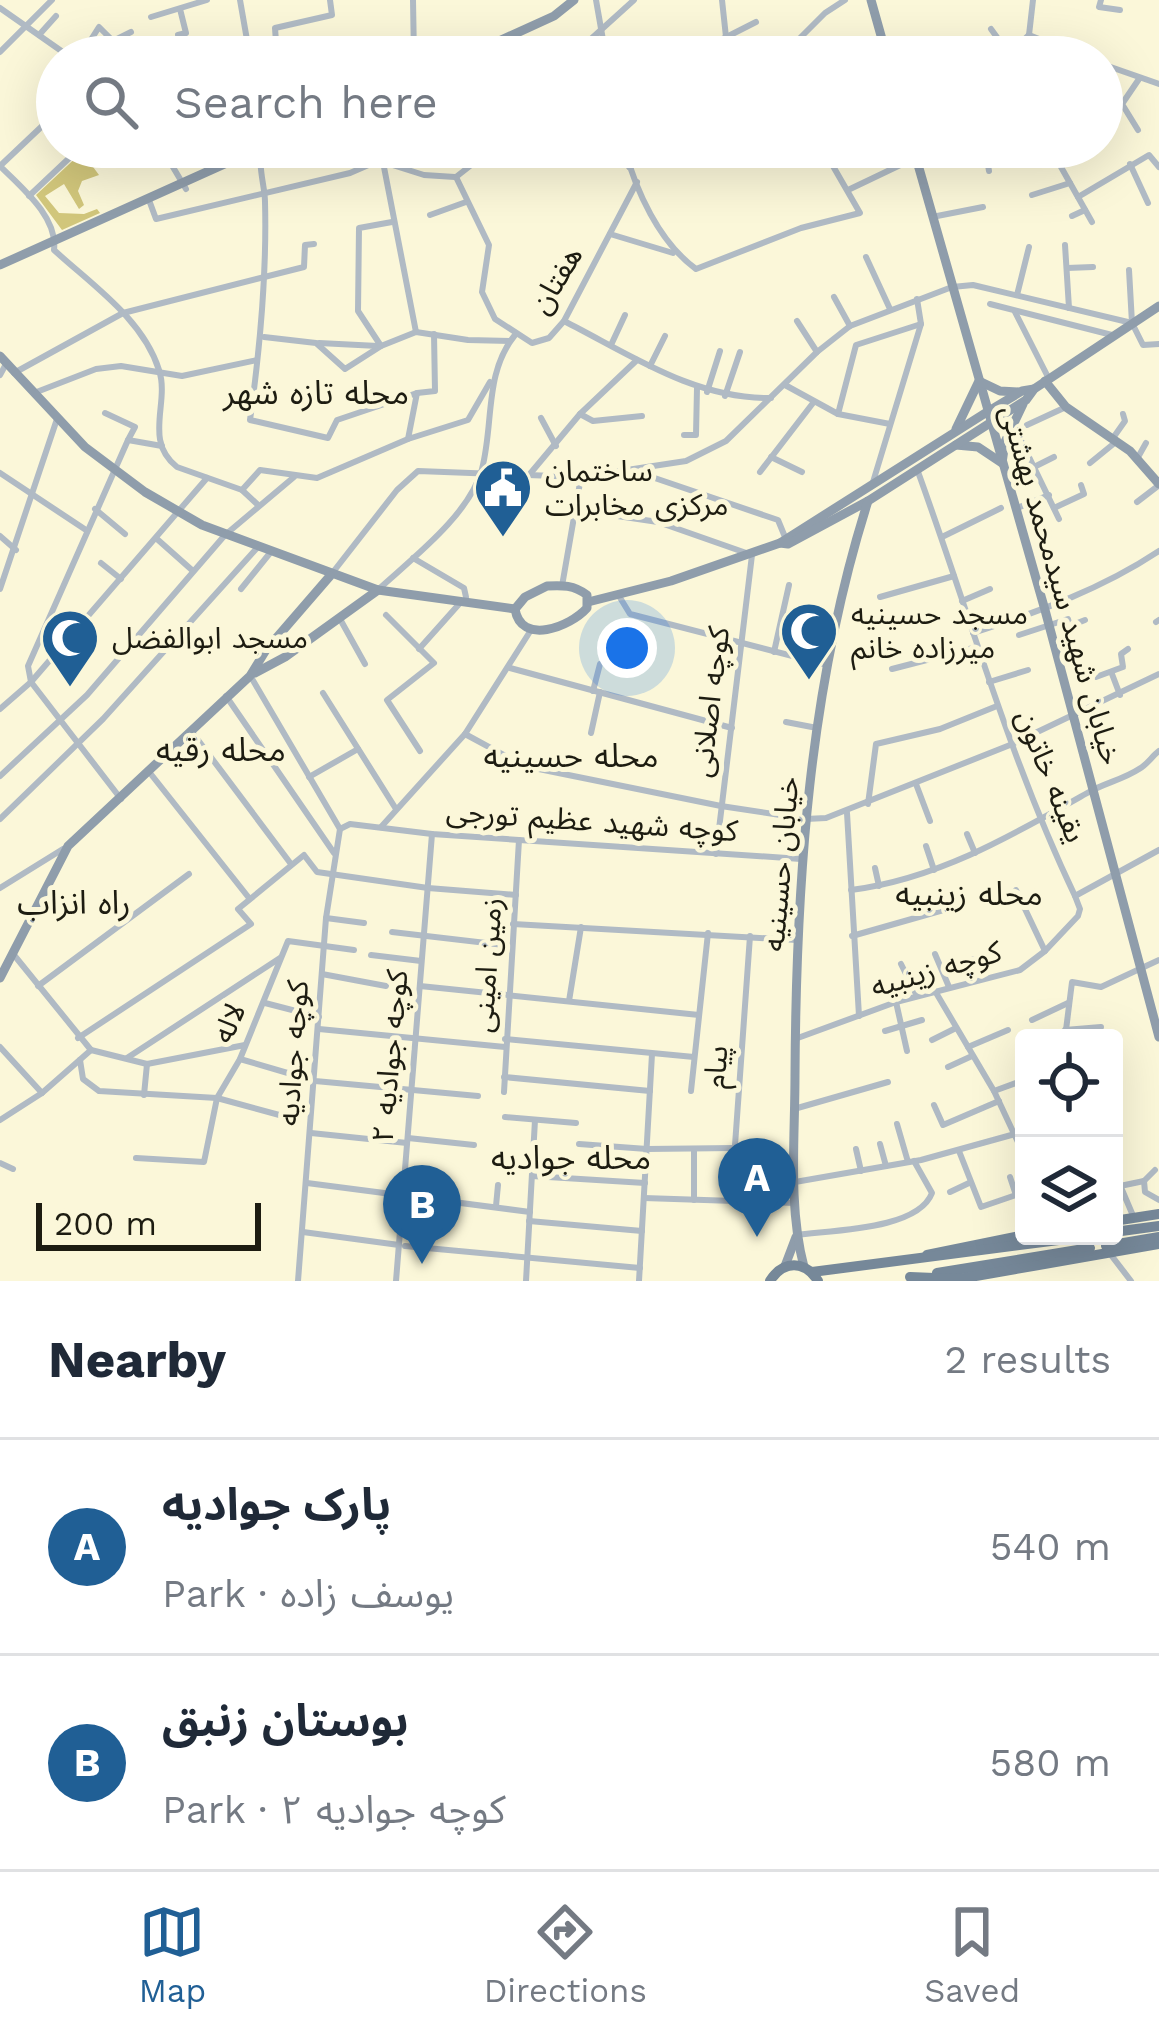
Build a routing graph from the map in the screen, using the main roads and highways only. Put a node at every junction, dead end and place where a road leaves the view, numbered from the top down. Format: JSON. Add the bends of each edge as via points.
{"nodes":[{"id":1,"x":574,"y":0,"type":"edge"},
{"id":2,"x":872,"y":0,"type":"edge"},
{"id":3,"x":510,"y":36,"type":"edge"},
{"id":4,"x":881,"y":36,"type":"edge"},
{"id":5,"x":224,"y":168,"type":"edge"},
{"id":6,"x":918,"y":168,"type":"edge"},
{"id":7,"x":0,"y":265,"type":"edge"},
{"id":8,"x":1159,"y":306,"type":"edge"},
{"id":9,"x":5,"y":367,"type":"edge"},
{"id":10,"x":1047,"y":380,"type":"junction"},
{"id":11,"x":979,"y":381,"type":"junction"},
{"id":12,"x":1027,"y":393,"type":"junction"},
{"id":13,"x":989,"y":416,"type":"junction"},
{"id":14,"x":952,"y":439,"type":"junction"},
{"id":15,"x":1002,"y":463,"type":"junction"},
{"id":16,"x":1159,"y":485,"type":"edge"},
{"id":17,"x":868,"y":501,"type":"junction"},
{"id":18,"x":783,"y":540,"type":"junction"},
{"id":19,"x":330,"y":575,"type":"junction"},
{"id":20,"x":378,"y":590,"type":"junction"},
{"id":21,"x":588,"y":602,"type":"junction"},
{"id":22,"x":515,"y":609,"type":"junction"},
{"id":23,"x":250,"y":676,"type":"junction"},
{"id":24,"x":0,"y":978,"type":"edge"},
{"id":25,"x":1154,"y":1002,"type":"edge"},
{"id":26,"x":1159,"y":1037,"type":"edge"},
{"id":27,"x":1154,"y":1215,"type":"edge"},
{"id":28,"x":1123,"y":1220,"type":"edge"},
{"id":29,"x":1159,"y":1226,"type":"edge"},
{"id":30,"x":796,"y":1236,"type":"junction"},
{"id":31,"x":1015,"y":1236,"type":"edge"},
{"id":32,"x":1123,"y":1237,"type":"edge"},
{"id":33,"x":1159,"y":1240,"type":"edge"},
{"id":34,"x":1123,"y":1241,"type":"edge"},
{"id":35,"x":1030,"y":1245,"type":"edge"},
{"id":36,"x":1089,"y":1245,"type":"edge"},
{"id":37,"x":1092,"y":1245,"type":"edge"},
{"id":38,"x":907,"y":1262,"type":"junction"},
{"id":39,"x":785,"y":1266,"type":"junction"},
{"id":40,"x":812,"y":1273,"type":"edge"},
{"id":41,"x":831,"y":1275,"type":"edge"},
{"id":42,"x":910,"y":1277,"type":"junction"},
{"id":43,"x":945,"y":1280,"type":"edge"},
{"id":44,"x":769,"y":1281,"type":"edge"},
{"id":45,"x":894,"y":1281,"type":"edge"}],
"edges":[{"from":1,"to":3,"type":"main road"},
{"from":2,"to":4,"type":"main road"},
{"from":5,"to":7,"type":"main road"},
{"from":6,"to":11,"type":"main road","name":"خیابان شهید سیدمحمد بهشتی"},
{"from":8,"to":10,"type":"main road"},
{"from":9,"to":19,"type":"main road","via":[[113,470],[179,513]]},
{"from":10,"to":12,"type":"main road"},
{"from":10,"to":16,"type":"main road","via":[[1066,407],[1115,439]]},
{"from":11,"to":12,"type":"main road"},
{"from":11,"to":13,"type":"main road","name":"خیابان شهید سیدمحمد بهشتی"},
{"from":11,"to":14,"type":"main road"},
{"from":12,"to":13,"type":"main road"},
{"from":12,"to":15,"type":"main road"},
{"from":13,"to":14,"type":"main road"},
{"from":13,"to":15,"type":"main road","name":"خیابان شهید سیدمحمد بهشتی"},
{"from":14,"to":15,"type":"main road"},
{"from":14,"to":17,"type":"main road"},
{"from":14,"to":18,"type":"main road"},
{"from":15,"to":25,"type":"main road","name":"خیابان شهید سیدمحمد بهشتی"},
{"from":17,"to":18,"type":"main road"},
{"from":17,"to":30,"type":"main road","name":"خیابان حسینیه","via":[[838,600],[801,859]]},
{"from":18,"to":21,"type":"main road"},
{"from":19,"to":20,"type":"main road"},
{"from":19,"to":23,"type":"main road"},
{"from":20,"to":22,"type":"main road"},
{"from":20,"to":23,"type":"main road"},
{"from":21,"to":22,"type":"main road","via":[[581,590],[562,586],[531,592]]},
{"from":21,"to":22,"type":"main road","via":[[573,620],[532,630]]},
{"from":23,"to":24,"type":"main road","via":[[68,846]]},
{"from":25,"to":26,"type":"main road","name":"خیابان شهید سیدمحمد بهشتی"},
{"from":27,"to":28,"type":"main road"},
{"from":29,"to":32,"type":"main road"},
{"from":30,"to":39,"type":"main road"},
{"from":30,"to":40,"type":"main road"},
{"from":31,"to":38,"type":"main road"},
{"from":33,"to":34,"type":"main road","bridge":true},
{"from":35,"to":38,"type":"main road"},
{"from":36,"to":42,"type":"main road"},
{"from":37,"to":43,"type":"main road"},
{"from":38,"to":41,"type":"main road"},
{"from":39,"to":40,"type":"main road"},
{"from":39,"to":44,"type":"main road"},
{"from":40,"to":41,"type":"main road"},
{"from":42,"to":43,"type":"main road"},
{"from":42,"to":45,"type":"main road"}]}
